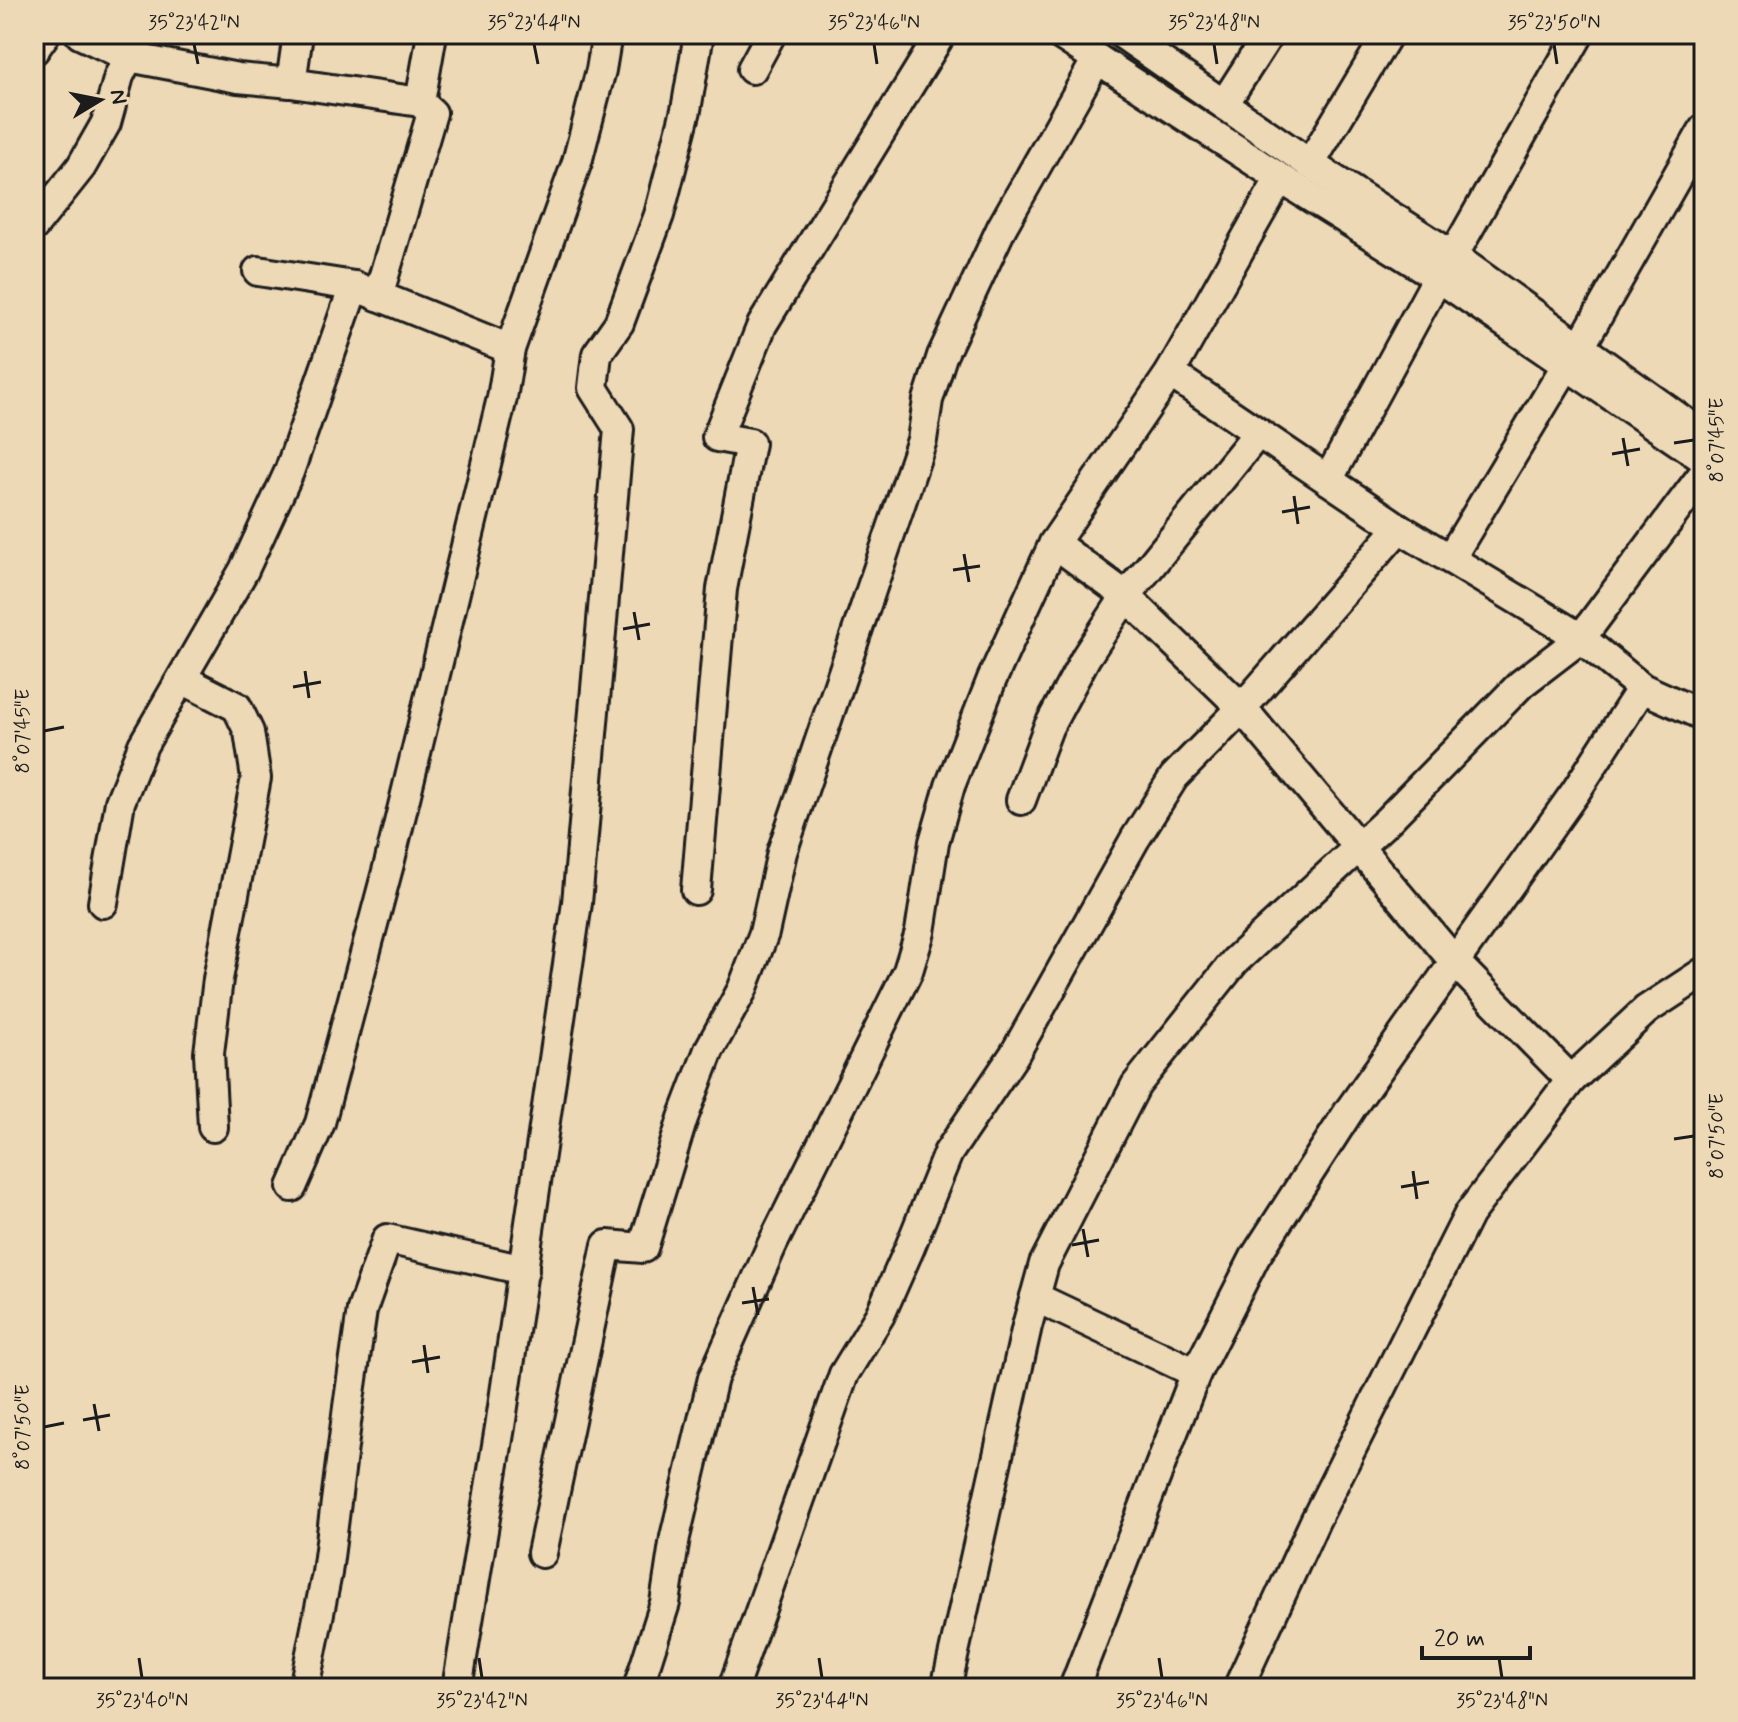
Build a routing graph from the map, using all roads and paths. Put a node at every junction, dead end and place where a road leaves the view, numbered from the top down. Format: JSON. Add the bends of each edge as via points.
{"nodes":[{"id":1,"x":45,"y":34,"type":"edge"},
{"id":2,"x":80,"y":34,"type":"edge"},
{"id":3,"x":298,"y":34,"type":"edge"},
{"id":4,"x":432,"y":34,"type":"edge"},
{"id":5,"x":607,"y":34,"type":"edge"},
{"id":6,"x":699,"y":34,"type":"edge"},
{"id":7,"x":771,"y":34,"type":"edge"},
{"id":8,"x":941,"y":34,"type":"edge"},
{"id":9,"x":1059,"y":34,"type":"edge"},
{"id":10,"x":1122,"y":34,"type":"edge"},
{"id":11,"x":1269,"y":34,"type":"edge"},
{"id":12,"x":1388,"y":34,"type":"edge"},
{"id":13,"x":1579,"y":34,"type":"edge"},
{"id":14,"x":1152,"y":42,"type":"edge"},
{"id":15,"x":135,"y":46,"type":"edge"},
{"id":16,"x":34,"y":50,"type":"edge"},
{"id":17,"x":1097,"y":59,"type":"junction"},
{"id":18,"x":752,"y":69,"type":"dead end"},
{"id":19,"x":291,"y":83,"type":"junction"},
{"id":20,"x":420,"y":102,"type":"junction"},
{"id":21,"x":1224,"y":104,"type":"junction"},
{"id":22,"x":1704,"y":129,"type":"edge"},
{"id":23,"x":1310,"y":164,"type":"junction"},
{"id":24,"x":1280,"y":178,"type":"junction"},
{"id":25,"x":34,"y":226,"type":"edge"},
{"id":26,"x":1446,"y":267,"type":"junction"},
{"id":27,"x":258,"y":271,"type":"dead end"},
{"id":28,"x":366,"y":291,"type":"junction"},
{"id":29,"x":510,"y":349,"type":"junction"},
{"id":30,"x":1573,"y":357,"type":"junction"},
{"id":31,"x":1170,"y":373,"type":"junction"},
{"id":32,"x":1258,"y":433,"type":"junction"},
{"id":33,"x":1704,"y":436,"type":"edge"},
{"id":34,"x":1704,"y":459,"type":"edge"},
{"id":35,"x":1704,"y":473,"type":"edge"},
{"id":36,"x":1328,"y":480,"type":"junction"},
{"id":37,"x":1399,"y":528,"type":"junction"},
{"id":38,"x":1054,"y":543,"type":"junction"},
{"id":39,"x":1450,"y":559,"type":"junction"},
{"id":40,"x":1126,"y":596,"type":"junction"},
{"id":41,"x":1581,"y":638,"type":"junction"},
{"id":42,"x":182,"y":679,"type":"junction"},
{"id":43,"x":1642,"y":688,"type":"junction"},
{"id":44,"x":1242,"y":708,"type":"junction"},
{"id":45,"x":1704,"y":716,"type":"edge"},
{"id":46,"x":1021,"y":800,"type":"dead end"},
{"id":47,"x":1359,"y":847,"type":"junction"},
{"id":48,"x":696,"y":890,"type":"dead end"},
{"id":49,"x":103,"y":903,"type":"dead end"},
{"id":50,"x":1454,"y":961,"type":"junction"},
{"id":51,"x":1704,"y":972,"type":"edge"},
{"id":52,"x":1571,"y":1080,"type":"junction"},
{"id":53,"x":213,"y":1127,"type":"dead end"},
{"id":54,"x":292,"y":1187,"type":"dead end"},
{"id":55,"x":524,"y":1270,"type":"junction"},
{"id":56,"x":1035,"y":1297,"type":"junction"},
{"id":57,"x":1196,"y":1373,"type":"junction"},
{"id":58,"x":542,"y":1553,"type":"dead end"},
{"id":59,"x":304,"y":1688,"type":"edge"},
{"id":60,"x":457,"y":1688,"type":"edge"},
{"id":61,"x":638,"y":1688,"type":"edge"},
{"id":62,"x":733,"y":1688,"type":"edge"},
{"id":63,"x":946,"y":1688,"type":"edge"},
{"id":64,"x":1074,"y":1688,"type":"edge"},
{"id":65,"x":1238,"y":1688,"type":"edge"}],
"edges":[{"from":1,"to":16,"type":"street"},
{"from":2,"to":15,"type":"street"},
{"from":3,"to":19,"type":"street"},
{"from":4,"to":20,"type":"street"},
{"from":5,"to":29,"type":"street","via":[[577,162]]},
{"from":6,"to":55,"type":"street","via":[[659,215],[619,323],[597,354],[593,388],[619,429],[577,903]]},
{"from":7,"to":18,"type":"street"},
{"from":8,"to":48,"type":"street","via":[[762,325],[717,437],[750,443],[722,589]]},
{"from":9,"to":17,"type":"street"},
{"from":10,"to":14,"type":"street"},
{"from":11,"to":21,"type":"street"},
{"from":12,"to":23,"type":"street"},
{"from":13,"to":26,"type":"street"},
{"from":14,"to":21,"type":"street"},
{"from":15,"to":19,"type":"street","via":[[238,78]]},
{"from":15,"to":25,"type":"street","via":[[119,76],[106,123],[81,167]]},
{"from":17,"to":24,"type":"street"},
{"from":17,"to":58,"type":"street","via":[[1002,227],[942,356],[922,440],[782,852],[764,933],[693,1091],[643,1248],[607,1245]]},
{"from":19,"to":20,"type":"street"},
{"from":20,"to":28,"type":"street","via":[[432,113]]},
{"from":21,"to":23,"type":"street"},
{"from":22,"to":30,"type":"street"},
{"from":23,"to":26,"type":"street"},
{"from":24,"to":26,"type":"street"},
{"from":24,"to":31,"type":"street"},
{"from":26,"to":30,"type":"street"},
{"from":26,"to":36,"type":"street"},
{"from":27,"to":28,"type":"street"},
{"from":28,"to":29,"type":"street"},
{"from":28,"to":42,"type":"street","via":[[244,570]]},
{"from":29,"to":54,"type":"street","via":[[386,875],[320,1123]]},
{"from":30,"to":33,"type":"street"},
{"from":30,"to":34,"type":"street"},
{"from":30,"to":39,"type":"street"},
{"from":31,"to":32,"type":"street"},
{"from":31,"to":38,"type":"street"},
{"from":32,"to":36,"type":"street"},
{"from":32,"to":40,"type":"street"},
{"from":35,"to":41,"type":"street"},
{"from":36,"to":37,"type":"street"},
{"from":37,"to":39,"type":"street"},
{"from":37,"to":44,"type":"street"},
{"from":38,"to":40,"type":"street"},
{"from":38,"to":61,"type":"street","via":[[950,786],[908,971],[772,1245],[713,1378],[665,1603]]},
{"from":39,"to":41,"type":"street"},
{"from":40,"to":44,"type":"street"},
{"from":40,"to":46,"type":"street","via":[[1048,728]]},
{"from":41,"to":43,"type":"street"},
{"from":41,"to":47,"type":"street","via":[[1521,684]]},
{"from":42,"to":49,"type":"street","via":[[143,745],[120,802]]},
{"from":42,"to":53,"type":"street","via":[[237,707],[249,732],[256,778],[218,979],[209,1053]]},
{"from":43,"to":45,"type":"street"},
{"from":43,"to":50,"type":"street","via":[[1576,791]]},
{"from":44,"to":47,"type":"street"},
{"from":44,"to":62,"type":"street","via":[[1174,777],[1014,1055],[948,1153],[880,1315],[844,1374]]},
{"from":47,"to":50,"type":"street"},
{"from":47,"to":56,"type":"street","via":[[1235,961],[1136,1085],[1044,1264]]},
{"from":50,"to":52,"type":"street"},
{"from":50,"to":57,"type":"street","via":[[1255,1257]]},
{"from":51,"to":52,"type":"street","via":[[1646,1010]]},
{"from":52,"to":65,"type":"street","via":[[1469,1214]]},
{"from":55,"to":59,"type":"street","via":[[387,1239],[362,1310],[327,1573]]},
{"from":55,"to":60,"type":"street"},
{"from":56,"to":57,"type":"street"},
{"from":56,"to":63,"type":"street"},
{"from":57,"to":64,"type":"street"}]}
